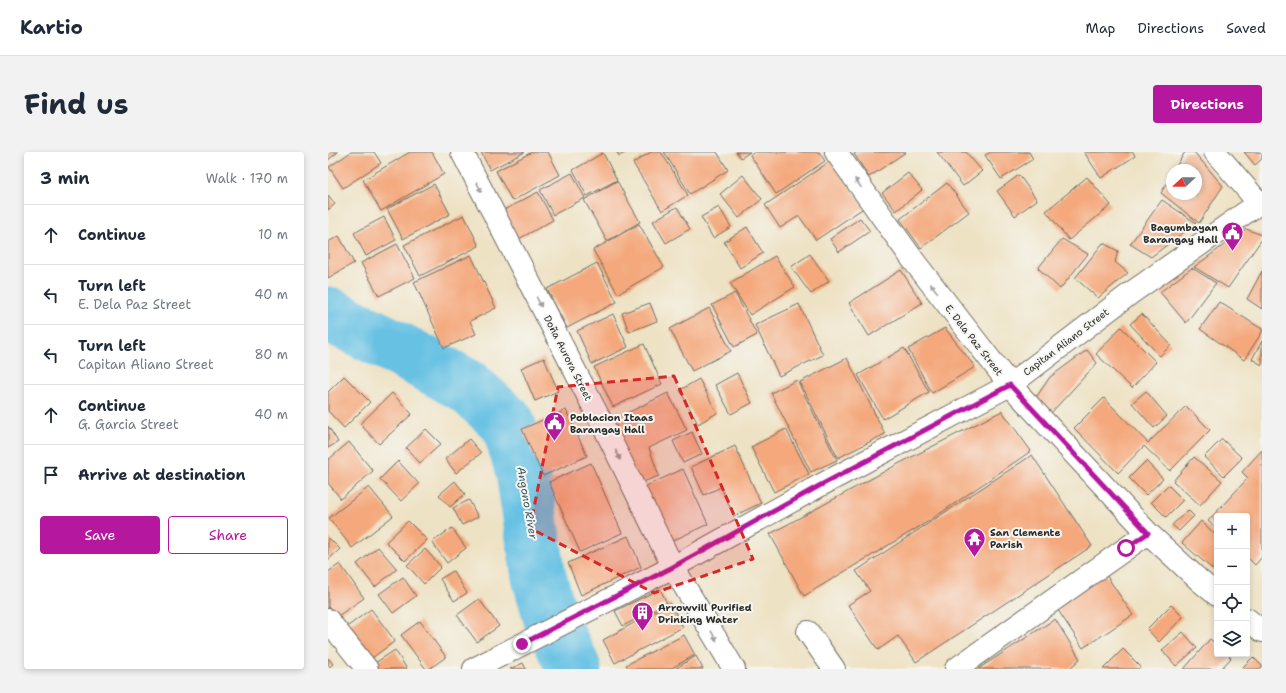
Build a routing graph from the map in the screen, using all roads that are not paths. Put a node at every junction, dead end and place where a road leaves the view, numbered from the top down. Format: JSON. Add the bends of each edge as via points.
{"nodes":[{"id":1,"x":462,"y":152,"type":"edge"},
{"id":2,"x":836,"y":152,"type":"edge"},
{"id":3,"x":1215,"y":152,"type":"edge"},
{"id":4,"x":1261,"y":203,"type":"edge"},
{"id":5,"x":1010,"y":385,"type":"junction"},
{"id":6,"x":1148,"y":533,"type":"junction"},
{"id":7,"x":673,"y":567,"type":"junction"},
{"id":8,"x":1214,"y":593,"type":"edge"},
{"id":9,"x":328,"y":620,"type":"edge"},
{"id":10,"x":1250,"y":621,"type":"edge"},
{"id":11,"x":1262,"y":631,"type":"edge"},
{"id":12,"x":808,"y":632,"type":"dead end"},
{"id":13,"x":367,"y":669,"type":"edge"},
{"id":14,"x":474,"y":669,"type":"edge"},
{"id":15,"x":734,"y":669,"type":"edge"},
{"id":16,"x":834,"y":669,"type":"edge"},
{"id":17,"x":956,"y":669,"type":"edge"}],
"edges":[{"from":1,"to":7,"type":"street","name":"Doña Aurora Street","one_way":true},
{"from":5,"to":2,"type":"street","name":"E. Dela Paz Street","one_way":true,"via":[[913,260]]},
{"from":3,"to":4,"type":"street"},
{"from":4,"to":5,"type":"street","name":"Capitan Aliano Street","via":[[1131,292]]},
{"from":5,"to":6,"type":"street","name":"E. Dela Paz Street"},
{"from":5,"to":7,"type":"street","name":"Capitan Aliano Street"},
{"from":6,"to":8,"type":"street","name":"E. Dela Paz Street"},
{"from":6,"to":17,"type":"street"},
{"from":7,"to":14,"type":"street","name":"Capitan Aliano Street"},
{"from":7,"to":15,"type":"street","name":"Doña Aurora Street","one_way":true},
{"from":9,"to":13,"type":"street"},
{"from":10,"to":11,"type":"street"},
{"from":12,"to":16,"type":"street"}]}
